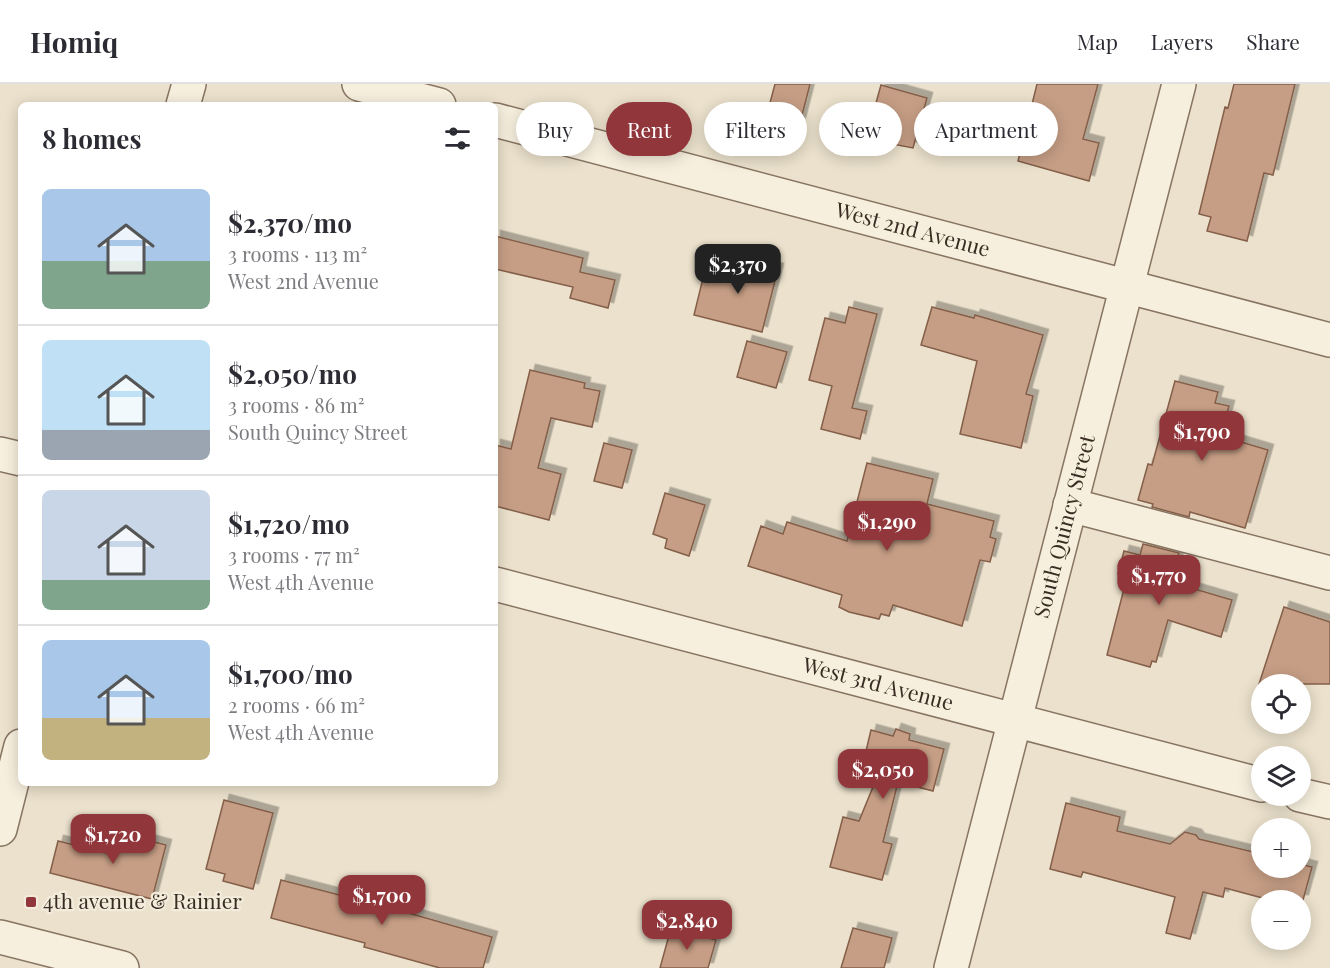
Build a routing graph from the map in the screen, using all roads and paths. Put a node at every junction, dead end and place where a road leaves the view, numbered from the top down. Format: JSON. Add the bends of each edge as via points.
{"nodes":[{"id":1,"x":189,"y":84,"type":"edge"},
{"id":2,"x":359,"y":84,"type":"edge"},
{"id":3,"x":1179,"y":84,"type":"edge"},
{"id":4,"x":184,"y":102,"type":"edge"},
{"id":5,"x":428,"y":102,"type":"edge"},
{"id":6,"x":498,"y":121,"type":"edge"},
{"id":7,"x":1127,"y":286,"type":"junction"},
{"id":8,"x":1330,"y":340,"type":"edge"},
{"id":9,"x":0,"y":454,"type":"edge"},
{"id":10,"x":18,"y":458,"type":"edge"},
{"id":11,"x":1070,"y":505,"type":"junction"},
{"id":12,"x":1330,"y":573,"type":"edge"},
{"id":13,"x":498,"y":585,"type":"edge"},
{"id":14,"x":1015,"y":721,"type":"junction"},
{"id":15,"x":18,"y":758,"type":"edge"},
{"id":16,"x":1251,"y":781,"type":"edge"},
{"id":17,"x":1311,"y":798,"type":"edge"},
{"id":18,"x":1330,"y":802,"type":"edge"},
{"id":19,"x":0,"y":829,"type":"edge"},
{"id":20,"x":0,"y":937,"type":"edge"},
{"id":21,"x":122,"y":968,"type":"edge"},
{"id":22,"x":951,"y":968,"type":"edge"}],
"edges":[{"from":1,"to":4,"type":"street"},
{"from":2,"to":5,"type":"street"},
{"from":3,"to":7,"type":"street","name":"South Quincy Street"},
{"from":6,"to":7,"type":"street","name":"West 2nd Avenue"},
{"from":7,"to":8,"type":"street","name":"West 2nd Avenue"},
{"from":7,"to":11,"type":"street","name":"South Quincy Street"},
{"from":9,"to":10,"type":"street"},
{"from":11,"to":12,"type":"street"},
{"from":11,"to":14,"type":"street","name":"South Quincy Street"},
{"from":13,"to":14,"type":"street","name":"West 3rd Avenue"},
{"from":14,"to":16,"type":"street","name":"West 3rd Avenue"},
{"from":14,"to":22,"type":"street","name":"South Quincy Street"},
{"from":15,"to":19,"type":"street"},
{"from":17,"to":18,"type":"street"},
{"from":20,"to":21,"type":"street"}]}
